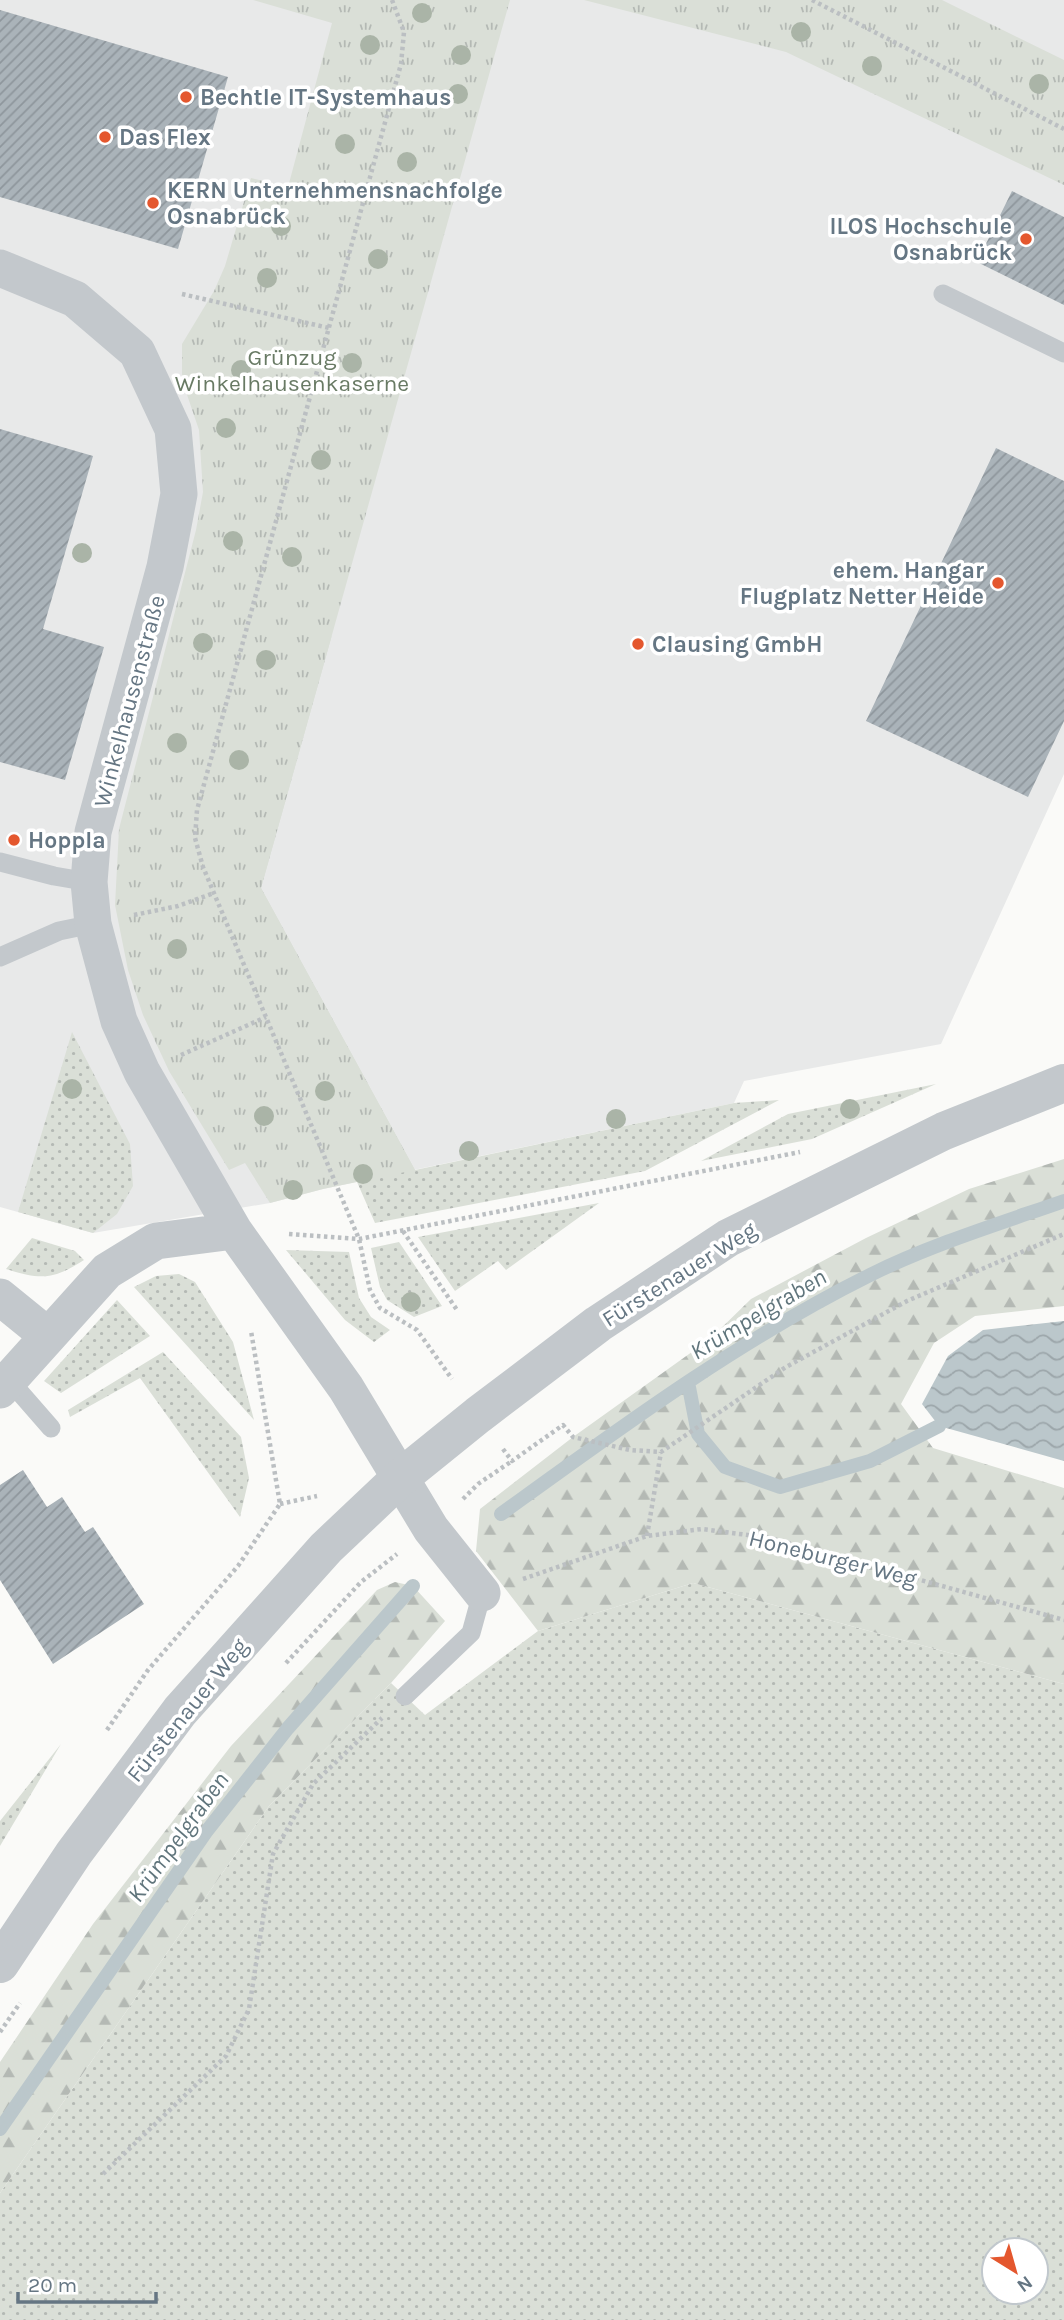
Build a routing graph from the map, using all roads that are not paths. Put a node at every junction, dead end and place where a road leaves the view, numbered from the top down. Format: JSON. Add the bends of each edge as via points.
{"nodes":[{"id":1,"x":0,"y":268,"type":"edge"},
{"id":2,"x":943,"y":294,"type":"dead end"},
{"id":3,"x":1064,"y":353,"type":"edge"},
{"id":4,"x":0,"y":862,"type":"edge"},
{"id":5,"x":89,"y":882,"type":"junction"},
{"id":6,"x":93,"y":924,"type":"junction"},
{"id":7,"x":0,"y":957,"type":"edge"},
{"id":8,"x":1064,"y":1083,"type":"edge"},
{"id":9,"x":233,"y":1231,"type":"junction"},
{"id":10,"x":0,"y":1297,"type":"edge"},
{"id":11,"x":48,"y":1336,"type":"junction"},
{"id":12,"x":5,"y":1385,"type":"edge"},
{"id":13,"x":51,"y":1427,"type":"dead end"},
{"id":14,"x":400,"y":1478,"type":"junction"},
{"id":15,"x":482,"y":1593,"type":"joint"},
{"id":16,"x":405,"y":1696,"type":"road end"},
{"id":17,"x":0,"y":1964,"type":"edge"}],
"edges":[{"from":1,"to":5,"type":"street","name":"Winkelhausenstraße","via":[[75,299],[137,352],[173,429],[178,495],[165,567],[93,832]]},
{"from":2,"to":3,"type":"lane"},
{"from":4,"to":5,"type":"lane"},
{"from":5,"to":6,"type":"street","name":"Winkelhausenstraße"},
{"from":6,"to":7,"type":"lane","via":[[59,931]]},
{"from":6,"to":9,"type":"street","name":"Winkelhausenstraße","via":[[119,1021],[142,1073]]},
{"from":8,"to":14,"type":"street","name":"Fürstenauer Weg","via":[[944,1131],[728,1238],[598,1324]]},
{"from":9,"to":11,"type":"street","via":[[156,1241],[107,1271]]},
{"from":9,"to":14,"type":"street","via":[[346,1388]]},
{"from":10,"to":11,"type":"street"},
{"from":11,"to":12,"type":"street"},
{"from":12,"to":13,"type":"lane"},
{"from":14,"to":15,"type":"street","via":[[431,1529]]},
{"from":14,"to":17,"type":"street","name":"Fürstenauer Weg","via":[[326,1548],[180,1711]]},
{"from":15,"to":16,"type":"lane","via":[[471,1633]]}]}
